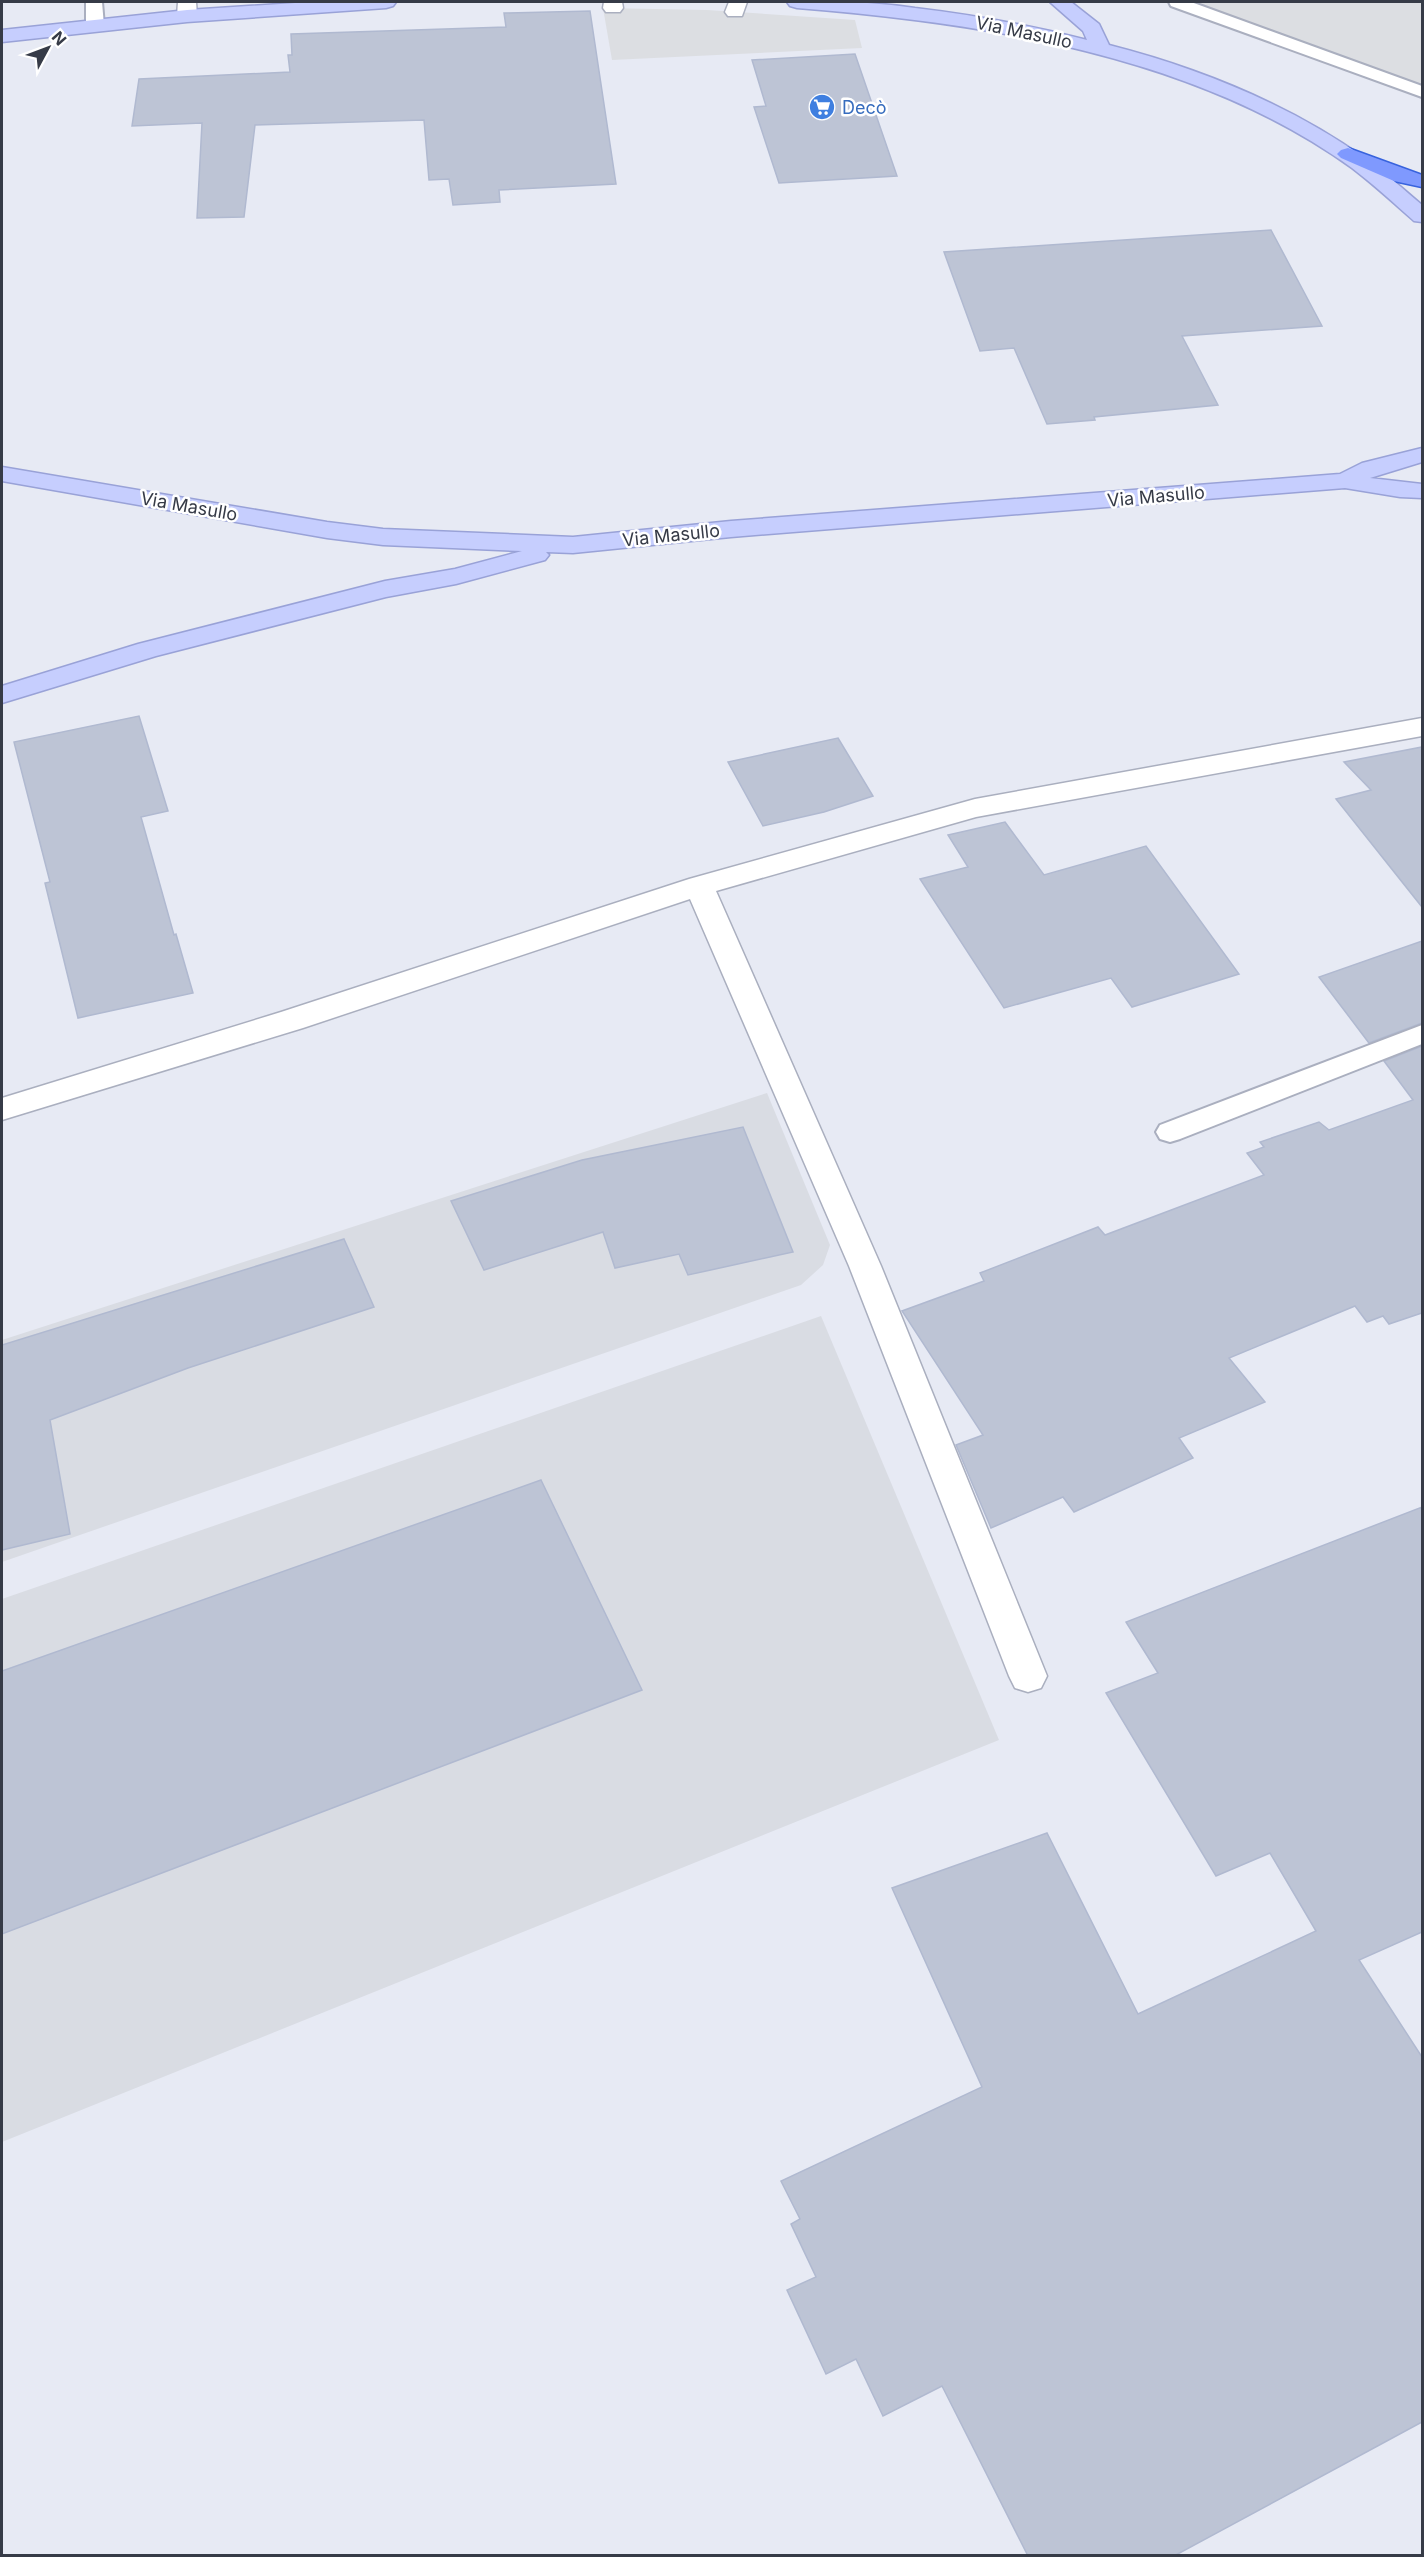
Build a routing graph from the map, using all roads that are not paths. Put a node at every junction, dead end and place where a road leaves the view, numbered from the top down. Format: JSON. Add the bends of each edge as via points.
{"nodes":[{"id":1,"x":94,"y":2,"type":"edge"},
{"id":2,"x":386,"y":2,"type":"edge"},
{"id":3,"x":797,"y":2,"type":"edge"},
{"id":4,"x":1060,"y":2,"type":"edge"},
{"id":5,"x":1178,"y":2,"type":"edge"},
{"id":6,"x":187,"y":9,"type":"edge"},
{"id":7,"x":94,"y":26,"type":"junction"},
{"id":8,"x":2,"y":36,"type":"edge"},
{"id":9,"x":1100,"y":49,"type":"junction"},
{"id":10,"x":1422,"y":92,"type":"edge"},
{"id":11,"x":1348,"y":154,"type":"junction"},
{"id":12,"x":1422,"y":181,"type":"edge"},
{"id":13,"x":1422,"y":216,"type":"edge"},
{"id":14,"x":1422,"y":455,"type":"edge"},
{"id":15,"x":2,"y":474,"type":"edge"},
{"id":16,"x":1345,"y":481,"type":"junction"},
{"id":17,"x":1422,"y":491,"type":"edge"},
{"id":18,"x":573,"y":545,"type":"junction"},
{"id":19,"x":2,"y":695,"type":"edge"},
{"id":20,"x":1422,"y":727,"type":"edge"},
{"id":21,"x":699,"y":886,"type":"junction"},
{"id":22,"x":1422,"y":1034,"type":"edge"},
{"id":23,"x":2,"y":1109,"type":"edge"},
{"id":24,"x":1170,"y":1132,"type":"dead end"},
{"id":25,"x":1028,"y":1676,"type":"dead end"}],
"edges":[{"from":1,"to":7,"type":"lane"},
{"from":2,"to":6,"type":"main road"},
{"from":3,"to":9,"type":"main road","name":"Via Masullo","via":[[975,21]]},
{"from":4,"to":9,"type":"main road","via":[[1092,28]]},
{"from":5,"to":10,"type":"lane"},
{"from":6,"to":7,"type":"main road"},
{"from":7,"to":8,"type":"main road"},
{"from":9,"to":11,"type":"main road","name":"Via Masullo","via":[[1224,90],[1270,110]]},
{"from":11,"to":12,"type":"highway"},
{"from":11,"to":13,"type":"main road","name":"Via Masullo"},
{"from":14,"to":16,"type":"main road","name":"Via Masullo","via":[[1371,468]]},
{"from":15,"to":18,"type":"main road","name":"Via Masullo","via":[[383,537]]},
{"from":16,"to":17,"type":"main road","name":"Via Masullo"},
{"from":16,"to":18,"type":"main road","name":"Via Masullo"},
{"from":18,"to":19,"type":"main road","via":[[147,650]]},
{"from":20,"to":21,"type":"street","via":[[975,808]]},
{"from":21,"to":23,"type":"street","via":[[292,1020]]},
{"from":21,"to":25,"type":"street","via":[[865,1266]]},
{"from":22,"to":24,"type":"lane"}]}
